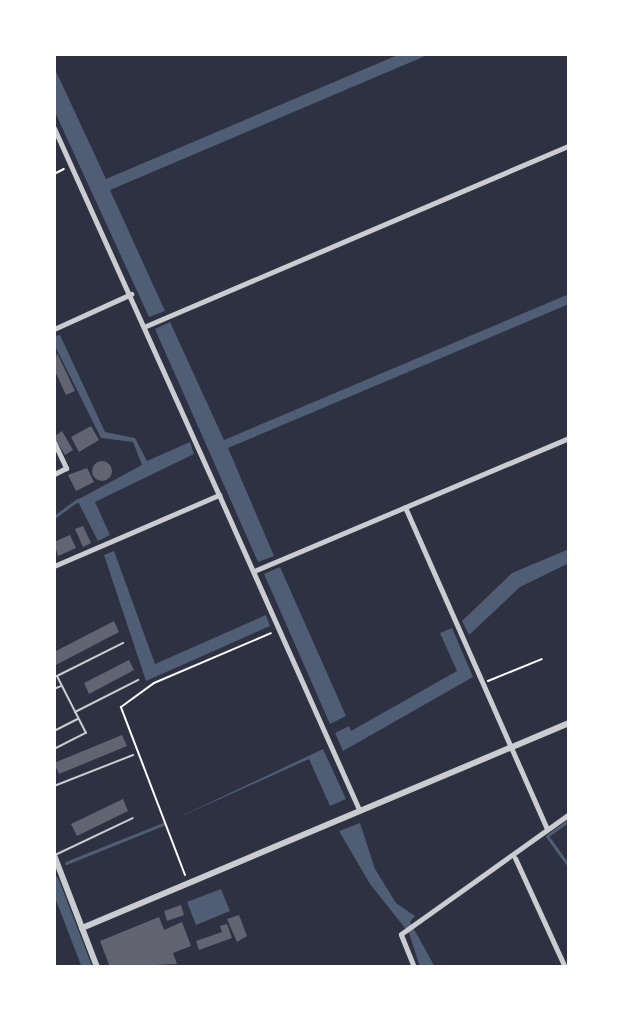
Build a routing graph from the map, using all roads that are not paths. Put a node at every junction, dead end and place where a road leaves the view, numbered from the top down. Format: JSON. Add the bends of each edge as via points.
{"nodes":[{"id":1,"x":54,"y":128,"type":"edge"},
{"id":2,"x":569,"y":146,"type":"edge"},
{"id":3,"x":131,"y":294,"type":"junction"},
{"id":4,"x":146,"y":326,"type":"junction"},
{"id":5,"x":54,"y":329,"type":"edge"},
{"id":6,"x":569,"y":438,"type":"edge"},
{"id":7,"x":54,"y":442,"type":"edge"},
{"id":8,"x":54,"y":474,"type":"edge"},
{"id":9,"x":219,"y":495,"type":"junction"},
{"id":10,"x":405,"y":507,"type":"junction"},
{"id":11,"x":54,"y":566,"type":"edge"},
{"id":12,"x":254,"y":571,"type":"junction"},
{"id":13,"x":123,"y":643,"type":"dead end"},
{"id":14,"x":138,"y":680,"type":"dead end"},
{"id":15,"x":62,"y":685,"type":"junction"},
{"id":16,"x":54,"y":689,"type":"edge"},
{"id":17,"x":75,"y":712,"type":"junction"},
{"id":18,"x":79,"y":718,"type":"junction"},
{"id":19,"x":569,"y":723,"type":"edge"},
{"id":20,"x":54,"y":731,"type":"edge"},
{"id":21,"x":511,"y":746,"type":"junction"},
{"id":22,"x":54,"y":749,"type":"edge"},
{"id":23,"x":133,"y":755,"type":"dead end"},
{"id":24,"x":54,"y":786,"type":"edge"},
{"id":25,"x":359,"y":809,"type":"junction"},
{"id":26,"x":569,"y":814,"type":"edge"},
{"id":27,"x":133,"y":818,"type":"dead end"},
{"id":28,"x":547,"y":829,"type":"junction"},
{"id":29,"x":54,"y":855,"type":"edge"},
{"id":30,"x":515,"y":858,"type":"junction"},
{"id":31,"x":82,"y":928,"type":"junction"},
{"id":32,"x":93,"y":966,"type":"edge"},
{"id":33,"x":414,"y":967,"type":"edge"},
{"id":34,"x":565,"y":967,"type":"edge"}],
"edges":[{"from":1,"to":3,"type":"street"},
{"from":2,"to":4,"type":"street"},
{"from":3,"to":4,"type":"street"},
{"from":3,"to":5,"type":"street"},
{"from":4,"to":9,"type":"street"},
{"from":6,"to":10,"type":"street"},
{"from":7,"to":8,"type":"street","via":[[66,468]]},
{"from":9,"to":11,"type":"street"},
{"from":9,"to":12,"type":"street"},
{"from":10,"to":12,"type":"street"},
{"from":10,"to":21,"type":"street"},
{"from":12,"to":25,"type":"street"},
{"from":13,"to":15,"type":"lane","via":[[57,676]]},
{"from":14,"to":17,"type":"lane"},
{"from":15,"to":16,"type":"lane"},
{"from":15,"to":17,"type":"lane"},
{"from":17,"to":18,"type":"lane"},
{"from":18,"to":20,"type":"lane"},
{"from":18,"to":22,"type":"lane","via":[[86,733]]},
{"from":19,"to":21,"type":"street"},
{"from":21,"to":25,"type":"street"},
{"from":21,"to":28,"type":"street"},
{"from":23,"to":24,"type":"lane"},
{"from":25,"to":31,"type":"street"},
{"from":26,"to":28,"type":"street"},
{"from":27,"to":29,"type":"lane"},
{"from":28,"to":30,"type":"street"},
{"from":29,"to":31,"type":"street"},
{"from":30,"to":33,"type":"street","via":[[471,881],[401,934]]},
{"from":30,"to":34,"type":"street"},
{"from":31,"to":32,"type":"street"}]}
